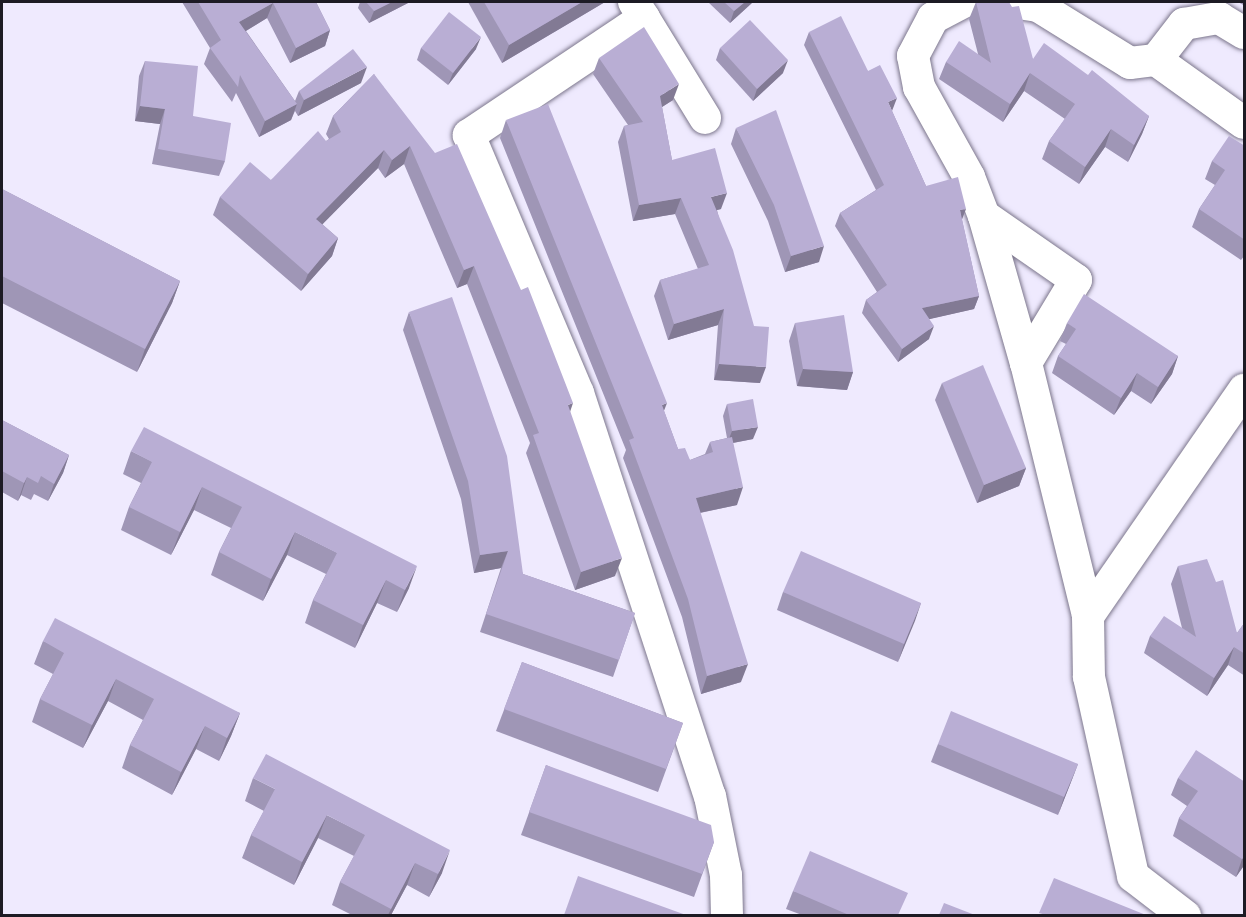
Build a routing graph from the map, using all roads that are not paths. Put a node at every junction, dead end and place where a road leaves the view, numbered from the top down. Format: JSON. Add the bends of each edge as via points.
{"nodes":[{"id":1,"x":963,"y":2,"type":"edge"},
{"id":2,"x":1012,"y":2,"type":"edge"},
{"id":3,"x":639,"y":10,"type":"edge"},
{"id":4,"x":1245,"y":33,"type":"edge"},
{"id":5,"x":1156,"y":60,"type":"junction"},
{"id":6,"x":705,"y":118,"type":"dead end"},
{"id":7,"x":1245,"y":123,"type":"edge"},
{"id":8,"x":984,"y":216,"type":"junction"},
{"id":9,"x":1026,"y":363,"type":"junction"},
{"id":10,"x":1245,"y":390,"type":"edge"},
{"id":11,"x":1088,"y":616,"type":"junction"},
{"id":12,"x":727,"y":915,"type":"edge"},
{"id":13,"x":1185,"y":915,"type":"edge"}],
"edges":[{"from":1,"to":8,"type":"street","via":[[933,18],[913,56],[919,87],[969,177]]},
{"from":2,"to":5,"type":"street","via":[[1038,6],[1130,63]]},
{"from":3,"to":6,"type":"street"},
{"from":3,"to":12,"type":"street","via":[[469,135],[582,404],[710,796],[726,875]]},
{"from":4,"to":5,"type":"street","via":[[1219,18],[1184,24]]},
{"from":5,"to":7,"type":"street"},
{"from":8,"to":9,"type":"street"},
{"from":8,"to":9,"type":"street","via":[[1076,280]]},
{"from":9,"to":11,"type":"street"},
{"from":10,"to":11,"type":"street"},
{"from":11,"to":13,"type":"street","via":[[1089,677],[1133,876]]}]}
